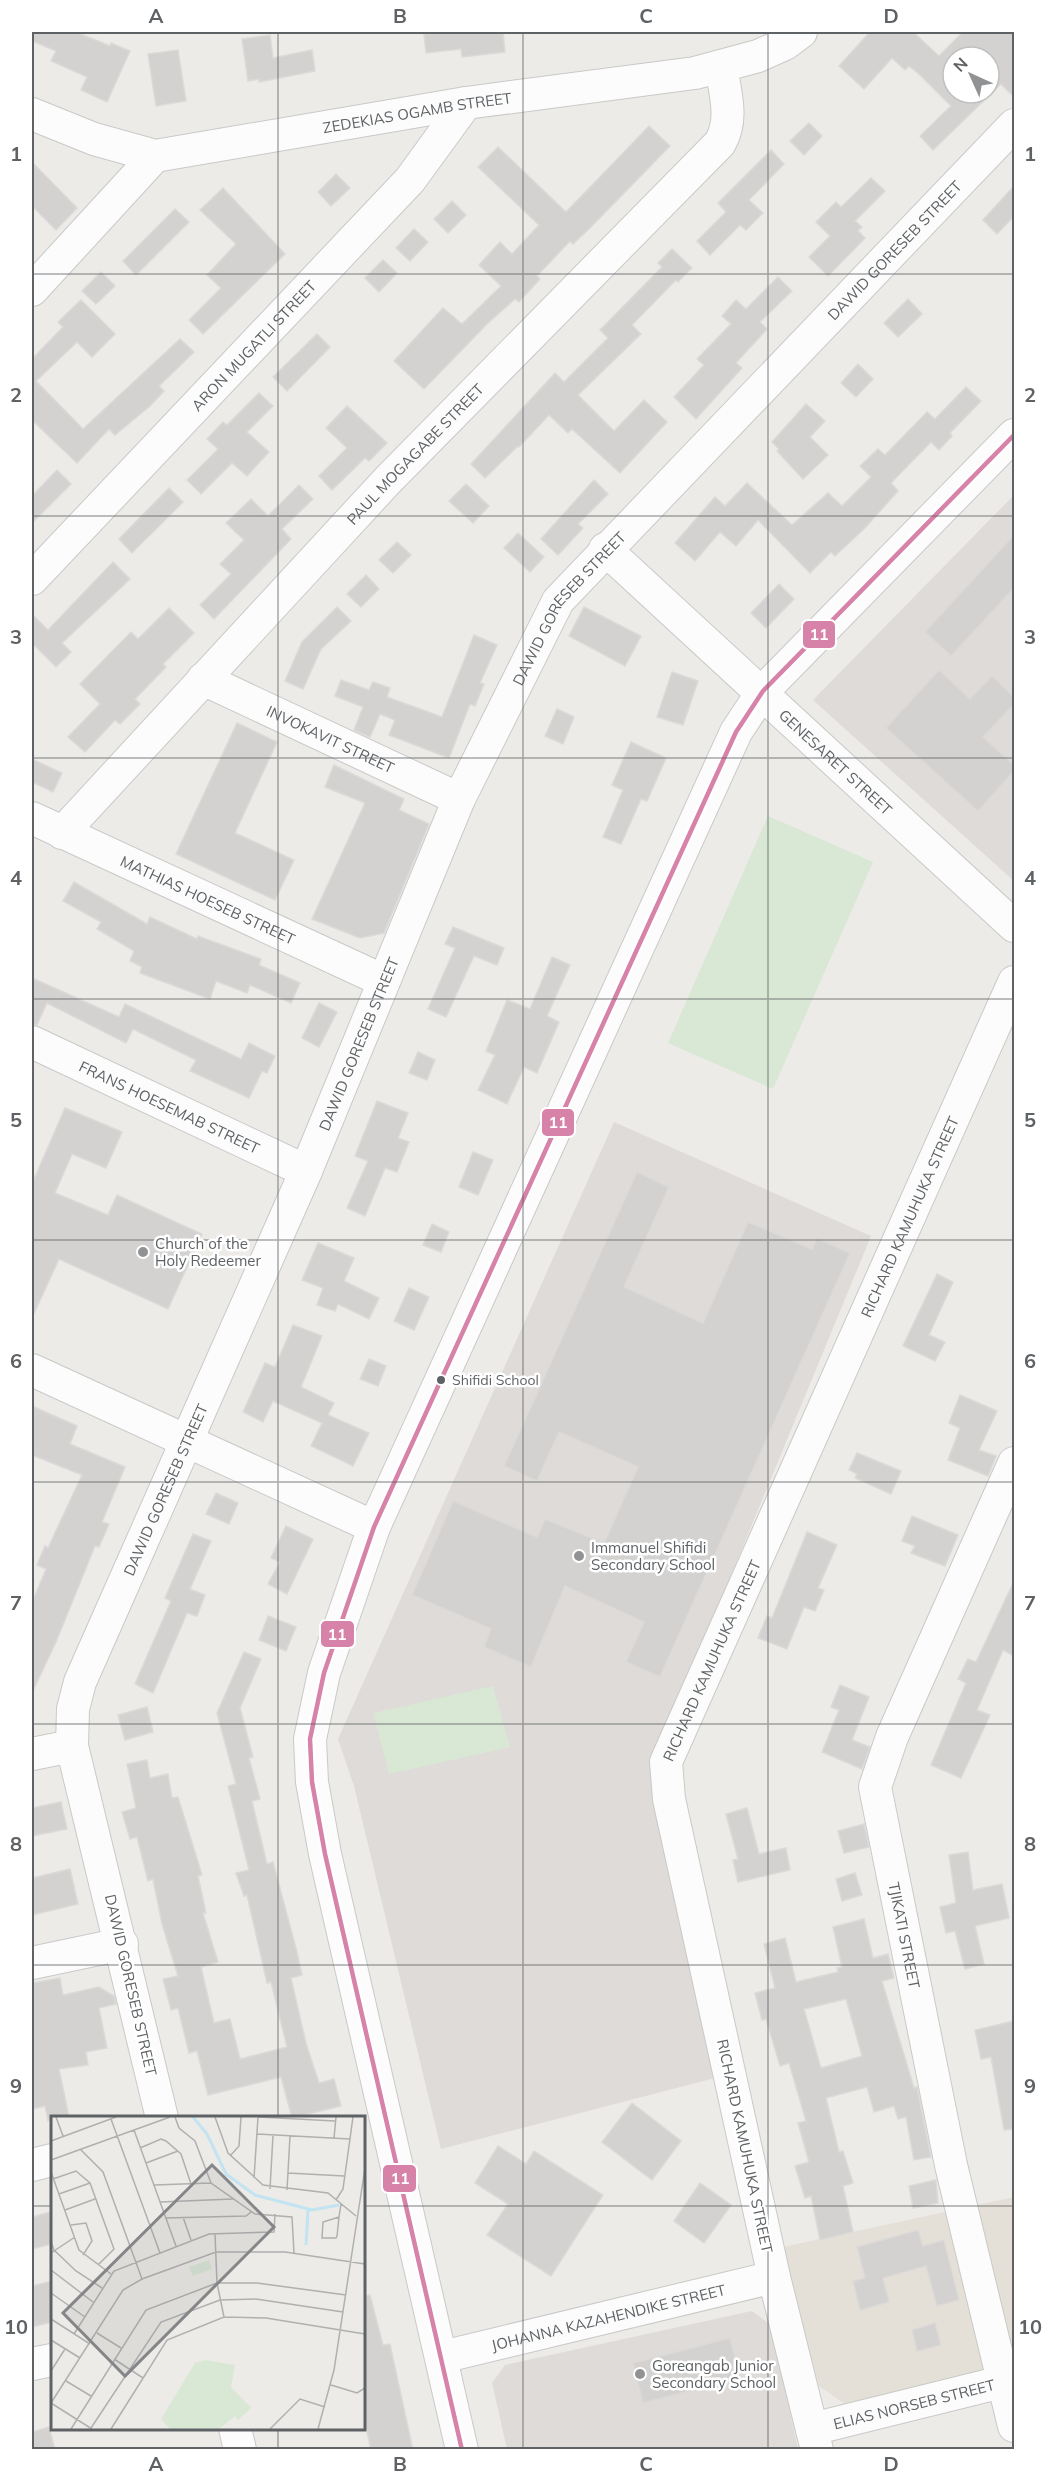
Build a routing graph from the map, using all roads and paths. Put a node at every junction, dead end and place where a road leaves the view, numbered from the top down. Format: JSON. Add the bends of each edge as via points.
{"nodes":[{"id":1,"x":801,"y":32,"type":"edge"},
{"id":2,"x":721,"y":66,"type":"junction"},
{"id":3,"x":466,"y":103,"type":"junction"},
{"id":4,"x":32,"y":114,"type":"edge"},
{"id":5,"x":1014,"y":125,"type":"edge"},
{"id":6,"x":155,"y":156,"type":"junction"},
{"id":7,"x":32,"y":290,"type":"edge"},
{"id":8,"x":1014,"y":435,"type":"edge"},
{"id":9,"x":605,"y":549,"type":"junction"},
{"id":10,"x":32,"y":579,"type":"edge"},
{"id":11,"x":203,"y":680,"type":"junction"},
{"id":12,"x":763,"y":692,"type":"junction"},
{"id":13,"x":459,"y":799,"type":"junction"},
{"id":14,"x":32,"y":818,"type":"edge"},
{"id":15,"x":62,"y":832,"type":"junction"},
{"id":16,"x":1014,"y":926,"type":"edge"},
{"id":17,"x":384,"y":981,"type":"junction"},
{"id":18,"x":1014,"y":982,"type":"edge"},
{"id":19,"x":32,"y":1042,"type":"edge"},
{"id":20,"x":306,"y":1171,"type":"junction"},
{"id":21,"x":32,"y":1370,"type":"edge"},
{"id":22,"x":188,"y":1442,"type":"junction"},
{"id":23,"x":1014,"y":1463,"type":"edge"},
{"id":24,"x":374,"y":1527,"type":"junction"},
{"id":25,"x":72,"y":1746,"type":"junction"},
{"id":26,"x":32,"y":1754,"type":"edge"},
{"id":27,"x":122,"y":1944,"type":"junction"},
{"id":28,"x":32,"y":1963,"type":"edge"},
{"id":29,"x":162,"y":2116,"type":"edge"},
{"id":30,"x":51,"y":2160,"type":"edge"},
{"id":31,"x":32,"y":2165,"type":"edge"},
{"id":32,"x":774,"y":2277,"type":"junction"},
{"id":33,"x":442,"y":2356,"type":"junction"},
{"id":34,"x":51,"y":2360,"type":"edge"},
{"id":35,"x":32,"y":2364,"type":"edge"},
{"id":36,"x":1009,"y":2380,"type":"edge"},
{"id":37,"x":1014,"y":2426,"type":"edge"},
{"id":38,"x":236,"y":2430,"type":"edge"},
{"id":39,"x":815,"y":2440,"type":"edge"},
{"id":40,"x":240,"y":2450,"type":"edge"},
{"id":41,"x":462,"y":2450,"type":"edge"}],
"edges":[{"from":1,"to":2,"type":"street","name":"ZEDEKIAS OGAMB STREET","via":[[773,50]]},
{"from":2,"to":3,"type":"street","name":"ZEDEKIAS OGAMB STREET","via":[[695,73]]},
{"from":2,"to":11,"type":"street","name":"PAUL MOGAGABE STREET","via":[[729,128],[720,143],[387,481]]},
{"from":3,"to":6,"type":"street","name":"ZEDEKIAS OGAMB STREET"},
{"from":3,"to":10,"type":"street","name":"ARON MUGATLI STREET","via":[[410,180]]},
{"from":4,"to":6,"type":"street","name":"ZEDEKIAS OGAMB STREET","via":[[94,139]]},
{"from":5,"to":9,"type":"street","name":"DAWID GORESEB STREET"},
{"from":6,"to":7,"type":"street"},
{"from":8,"to":12,"type":"street"},
{"from":9,"to":12,"type":"street","name":"GENESARET STREET"},
{"from":9,"to":13,"type":"street","name":"DAWID GORESEB STREET","via":[[558,601]]},
{"from":11,"to":13,"type":"street","name":"INVOKAVIT STREET"},
{"from":11,"to":15,"type":"street","name":"PAUL MOGAGABE STREET"},
{"from":12,"to":16,"type":"street","name":"GENESARET STREET"},
{"from":12,"to":24,"type":"street","via":[[736,732]]},
{"from":13,"to":17,"type":"street","name":"DAWID GORESEB STREET"},
{"from":14,"to":15,"type":"street","name":"MATHIAS HOESEB STREET"},
{"from":15,"to":17,"type":"street","name":"MATHIAS HOESEB STREET"},
{"from":17,"to":20,"type":"street","name":"DAWID GORESEB STREET"},
{"from":18,"to":32,"type":"street","name":"RICHARD KAMUHUKA STREET","via":[[666,1762],[669,1799]]},
{"from":19,"to":20,"type":"street","name":"FRANS HOESEMAB STREET"},
{"from":20,"to":22,"type":"street","name":"DAWID GORESEB STREET"},
{"from":21,"to":22,"type":"street"},
{"from":22,"to":24,"type":"street"},
{"from":22,"to":25,"type":"street","name":"DAWID GORESEB STREET","via":[[80,1682],[73,1709]]},
{"from":23,"to":36,"type":"street","name":"TJIKATI STREET","via":[[892,1737],[875,1787],[949,2153]]},
{"from":24,"to":33,"type":"street","via":[[315,1707],[310,1739],[312,1782],[325,1854]]},
{"from":25,"to":26,"type":"street"},
{"from":25,"to":27,"type":"street","name":"DAWID GORESEB STREET"},
{"from":27,"to":28,"type":"street"},
{"from":27,"to":29,"type":"street","name":"DAWID GORESEB STREET"},
{"from":30,"to":31,"type":"street"},
{"from":32,"to":33,"type":"street","name":"JOHANNA KAZAHENDIKE STREET"},
{"from":32,"to":39,"type":"street","name":"RICHARD KAMUHUKA STREET"},
{"from":33,"to":41,"type":"street"},
{"from":34,"to":35,"type":"street"},
{"from":36,"to":37,"type":"street","name":"TJIKATI STREET"},
{"from":36,"to":39,"type":"street","name":"ELIAS NORSEB STREET"},
{"from":38,"to":40,"type":"street"}]}
